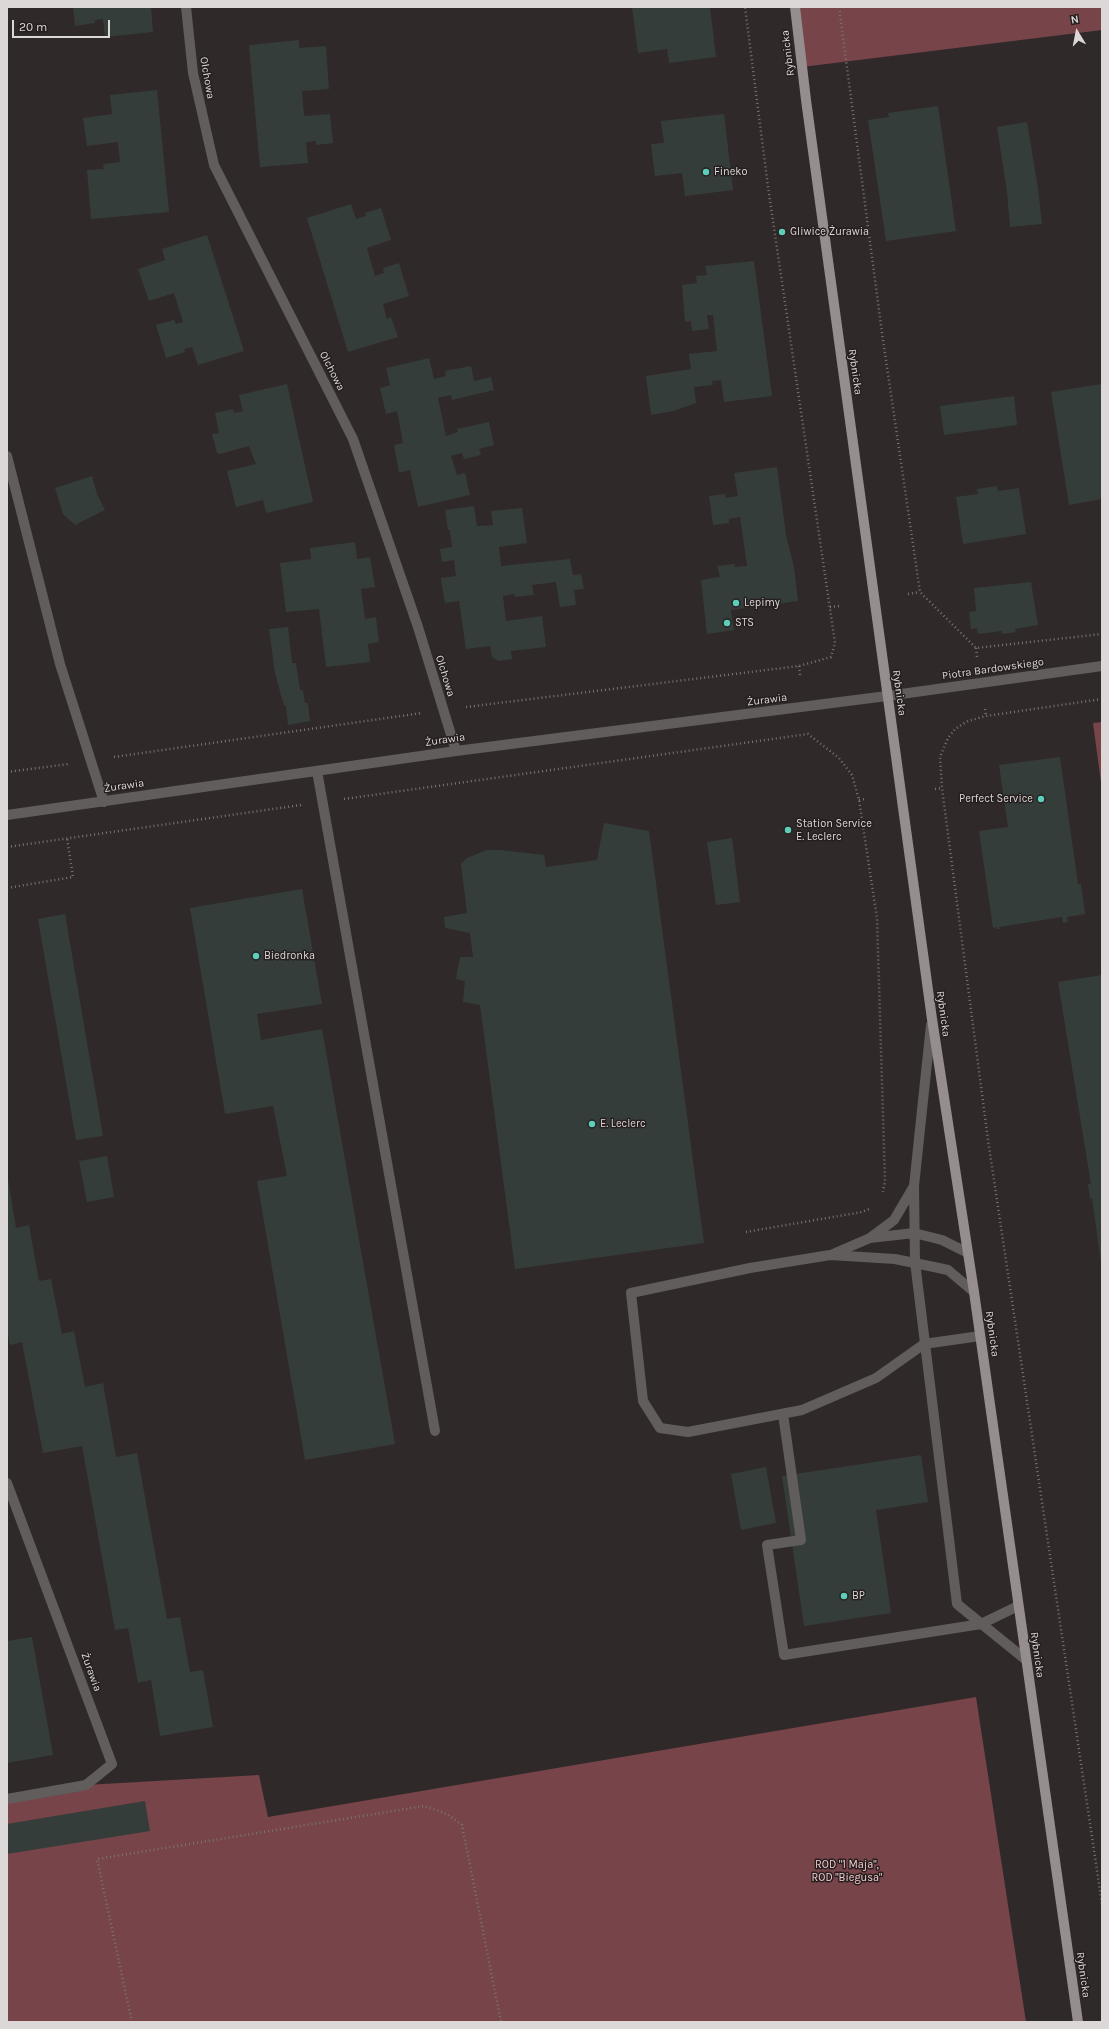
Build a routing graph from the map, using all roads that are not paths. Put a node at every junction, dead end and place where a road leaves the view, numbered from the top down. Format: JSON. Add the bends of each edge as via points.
{"nodes":[{"id":1,"x":186,"y":7,"type":"edge"},
{"id":2,"x":795,"y":7,"type":"edge"},
{"id":3,"x":7,"y":456,"type":"edge"},
{"id":4,"x":1102,"y":666,"type":"edge"},
{"id":5,"x":887,"y":696,"type":"junction"},
{"id":6,"x":456,"y":751,"type":"junction"},
{"id":7,"x":317,"y":771,"type":"junction"},
{"id":8,"x":104,"y":802,"type":"junction"},
{"id":9,"x":7,"y":815,"type":"edge"},
{"id":10,"x":932,"y":1019,"type":"junction"},
{"id":11,"x":914,"y":1186,"type":"junction"},
{"id":12,"x":914,"y":1233,"type":"junction"},
{"id":13,"x":870,"y":1238,"type":"junction"},
{"id":14,"x":968,"y":1253,"type":"junction"},
{"id":15,"x":830,"y":1256,"type":"junction"},
{"id":16,"x":915,"y":1262,"type":"junction"},
{"id":17,"x":974,"y":1292,"type":"junction"},
{"id":18,"x":980,"y":1336,"type":"junction"},
{"id":19,"x":924,"y":1344,"type":"junction"},
{"id":20,"x":783,"y":1414,"type":"junction"},
{"id":21,"x":435,"y":1431,"type":"dead end"},
{"id":22,"x":7,"y":1483,"type":"edge"},
{"id":23,"x":1018,"y":1606,"type":"junction"},
{"id":24,"x":981,"y":1624,"type":"junction"},
{"id":25,"x":1026,"y":1659,"type":"junction"},
{"id":26,"x":7,"y":1799,"type":"edge"},
{"id":27,"x":1078,"y":2022,"type":"edge"}],
"edges":[{"from":1,"to":6,"type":"street","name":"Olchowa","via":[[193,73],[214,165],[353,439],[418,627]]},
{"from":2,"to":5,"type":"main road","name":"Rybnicka"},
{"from":3,"to":8,"type":"street","via":[[60,664]]},
{"from":4,"to":5,"type":"street","name":"Piotra Bardowskiego"},
{"from":5,"to":6,"type":"street","name":"Żurawia"},
{"from":5,"to":10,"type":"main road","name":"Rybnicka"},
{"from":6,"to":7,"type":"street","name":"Żurawia"},
{"from":7,"to":8,"type":"street","name":"Żurawia"},
{"from":7,"to":21,"type":"street"},
{"from":8,"to":9,"type":"street","name":"Żurawia"},
{"from":10,"to":11,"type":"street"},
{"from":10,"to":14,"type":"main road","name":"Rybnicka"},
{"from":11,"to":12,"type":"street"},
{"from":11,"to":13,"type":"street","via":[[894,1220]]},
{"from":12,"to":13,"type":"street"},
{"from":12,"to":14,"type":"street","via":[[942,1240]]},
{"from":12,"to":16,"type":"street"},
{"from":13,"to":15,"type":"street"},
{"from":14,"to":17,"type":"main road","name":"Rybnicka"},
{"from":15,"to":16,"type":"street"},
{"from":15,"to":20,"type":"street","via":[[750,1268],[631,1293],[643,1401],[660,1428],[688,1432]]},
{"from":16,"to":17,"type":"street","via":[[948,1270]]},
{"from":16,"to":19,"type":"street"},
{"from":17,"to":18,"type":"main road","name":"Rybnicka"},
{"from":18,"to":19,"type":"street"},
{"from":18,"to":23,"type":"main road","name":"Rybnicka"},
{"from":19,"to":20,"type":"street","via":[[876,1378],[802,1410]]},
{"from":19,"to":24,"type":"street","via":[[957,1604]]},
{"from":20,"to":24,"type":"street","via":[[801,1540],[767,1545],[784,1655]]},
{"from":22,"to":26,"type":"street","name":"Żurawia","via":[[112,1764],[86,1785]]},
{"from":23,"to":24,"type":"street"},
{"from":23,"to":25,"type":"main road","name":"Rybnicka"},
{"from":24,"to":25,"type":"street"},
{"from":25,"to":27,"type":"main road","name":"Rybnicka"}]}
